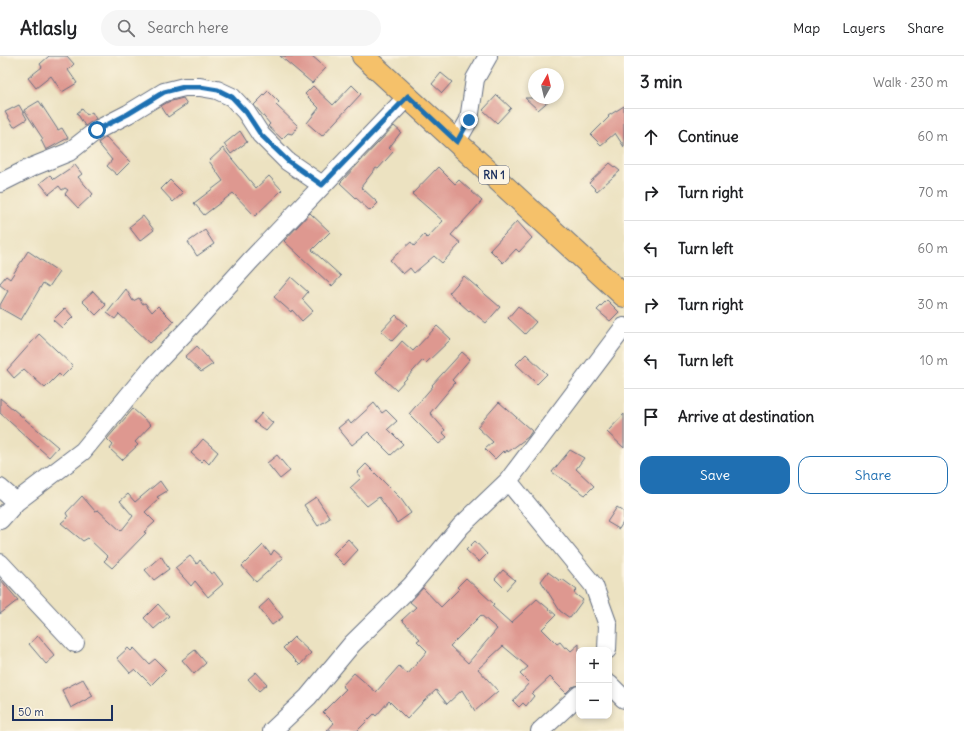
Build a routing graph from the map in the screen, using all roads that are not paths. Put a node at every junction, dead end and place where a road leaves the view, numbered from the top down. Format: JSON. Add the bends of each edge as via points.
{"nodes":[{"id":1,"x":363,"y":56,"type":"edge"},
{"id":2,"x":488,"y":56,"type":"edge"},
{"id":3,"x":408,"y":96,"type":"junction"},
{"id":4,"x":457,"y":142,"type":"junction"},
{"id":5,"x":0,"y":183,"type":"edge"},
{"id":6,"x":322,"y":185,"type":"junction"},
{"id":7,"x":624,"y":296,"type":"edge"},
{"id":8,"x":624,"y":327,"type":"edge"},
{"id":9,"x":508,"y":481,"type":"junction"},
{"id":10,"x":0,"y":488,"type":"edge"},
{"id":11,"x":16,"y":502,"type":"junction"},
{"id":12,"x":0,"y":520,"type":"edge"},
{"id":13,"x":0,"y":563,"type":"edge"},
{"id":14,"x":75,"y":643,"type":"dead end"},
{"id":15,"x":607,"y":647,"type":"edge"},
{"id":16,"x":612,"y":687,"type":"edge"},
{"id":17,"x":576,"y":698,"type":"edge"},
{"id":18,"x":624,"y":699,"type":"edge"},
{"id":19,"x":272,"y":731,"type":"edge"},
{"id":20,"x":540,"y":731,"type":"edge"}],
"edges":[{"from":1,"to":3,"type":"main road","number":"RN 1"},
{"from":2,"to":4,"type":"street","via":[[475,79],[469,120]]},
{"from":3,"to":4,"type":"main road","number":"RN 1"},
{"from":3,"to":6,"type":"street"},
{"from":4,"to":7,"type":"main road","number":"RN 1"},
{"from":5,"to":6,"type":"street","via":[[69,152],[97,130],[164,92],[184,87],[200,87],[218,90],[232,97],[246,112],[261,135],[288,161]]},
{"from":6,"to":11,"type":"street","via":[[153,366],[83,451]]},
{"from":8,"to":9,"type":"street"},
{"from":9,"to":15,"type":"street","via":[[594,586],[608,625]]},
{"from":9,"to":19,"type":"street","via":[[461,526],[412,586],[352,644],[308,697]]},
{"from":10,"to":11,"type":"street"},
{"from":11,"to":12,"type":"street"},
{"from":13,"to":14,"type":"street"},
{"from":16,"to":18,"type":"street"},
{"from":17,"to":20,"type":"street"}]}
